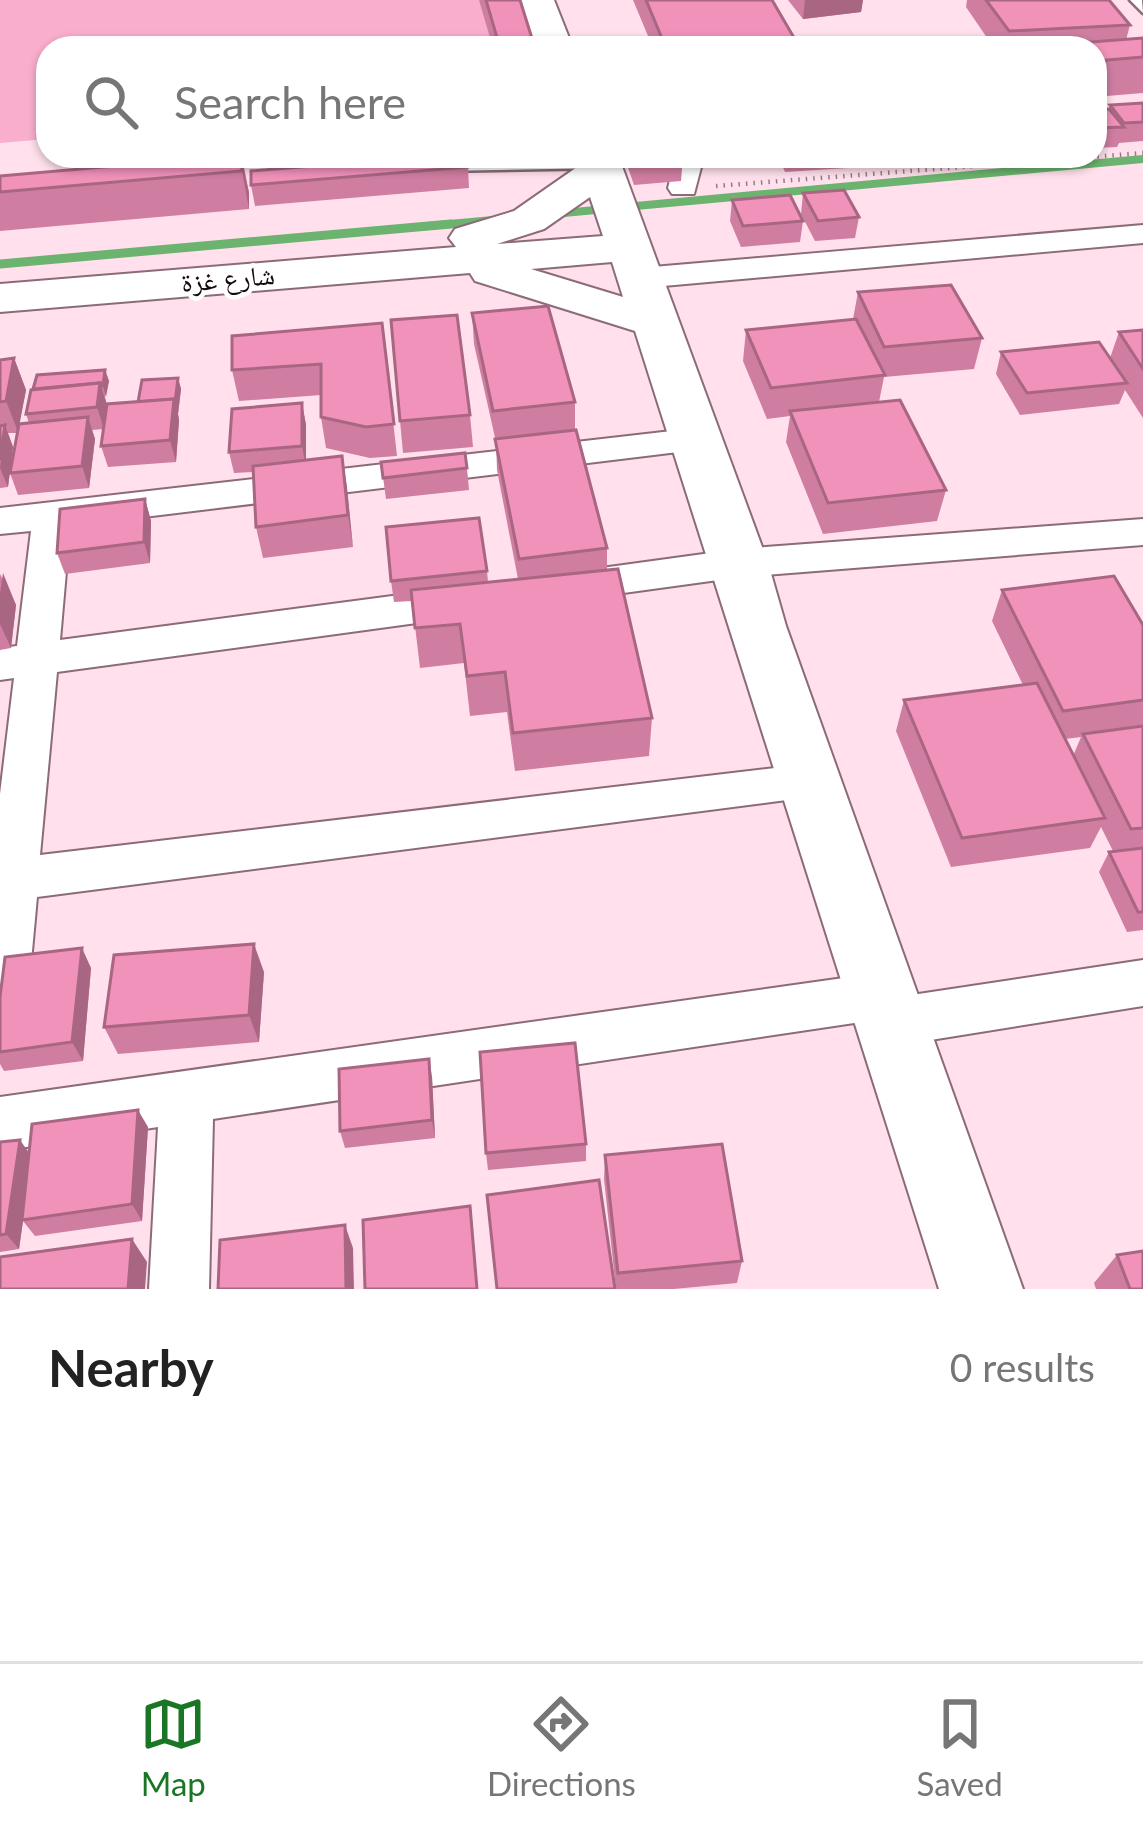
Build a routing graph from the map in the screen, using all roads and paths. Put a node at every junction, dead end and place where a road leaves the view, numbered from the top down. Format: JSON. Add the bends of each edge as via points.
{"nodes":[{"id":1,"x":536,"y":0,"type":"edge"},
{"id":2,"x":1136,"y":0,"type":"edge"},
{"id":3,"x":1143,"y":9,"type":"edge"},
{"id":4,"x":550,"y":36,"type":"edge"},
{"id":5,"x":1143,"y":153,"type":"edge"},
{"id":6,"x":1107,"y":156,"type":"edge"},
{"id":7,"x":595,"y":168,"type":"edge"},
{"id":8,"x":601,"y":168,"type":"edge"},
{"id":9,"x":687,"y":168,"type":"edge"},
{"id":10,"x":946,"y":168,"type":"edge"},
{"id":11,"x":683,"y":188,"type":"joint"},
{"id":12,"x":1143,"y":234,"type":"edge"},
{"id":13,"x":456,"y":251,"type":"junction"},
{"id":14,"x":637,"y":268,"type":"junction"},
{"id":15,"x":0,"y":279,"type":"edge"},
{"id":16,"x":0,"y":298,"type":"edge"},
{"id":17,"x":698,"y":440,"type":"junction"},
{"id":18,"x":52,"y":515,"type":"junction"},
{"id":19,"x":0,"y":521,"type":"edge"},
{"id":20,"x":1143,"y":532,"type":"edge"},
{"id":21,"x":740,"y":563,"type":"junction"},
{"id":22,"x":20,"y":662,"type":"edge"},
{"id":23,"x":809,"y":782,"type":"junction"},
{"id":24,"x":8,"y":880,"type":"edge"},
{"id":25,"x":1143,"y":983,"type":"edge"},
{"id":26,"x":883,"y":1009,"type":"junction"},
{"id":27,"x":0,"y":1016,"type":"edge"},
{"id":28,"x":187,"y":1096,"type":"junction"},
{"id":29,"x":0,"y":1124,"type":"edge"},
{"id":30,"x":179,"y":1289,"type":"edge"},
{"id":31,"x":981,"y":1289,"type":"edge"}],
"edges":[{"from":1,"to":4,"type":"main road"},
{"from":2,"to":3,"type":"lane"},
{"from":5,"to":6,"type":"path"},
{"from":7,"to":13,"type":"main road","via":[[529,220]]},
{"from":8,"to":14,"type":"main road"},
{"from":9,"to":11,"type":"street"},
{"from":10,"to":11,"type":"path"},
{"from":12,"to":14,"type":"street"},
{"from":13,"to":14,"type":"main road"},
{"from":13,"to":14,"type":"main road","via":[[562,290]]},
{"from":13,"to":15,"type":"main road","name":"شارع غزة"},
{"from":13,"to":16,"type":"main road","name":"شارع غزة"},
{"from":14,"to":17,"type":"main road"},
{"from":17,"to":18,"type":"street"},
{"from":17,"to":21,"type":"main road"},
{"from":18,"to":19,"type":"street"},
{"from":18,"to":22,"type":"street"},
{"from":20,"to":21,"type":"street"},
{"from":21,"to":22,"type":"street"},
{"from":21,"to":23,"type":"main road"},
{"from":22,"to":24,"type":"street"},
{"from":23,"to":24,"type":"street"},
{"from":23,"to":26,"type":"main road"},
{"from":24,"to":27,"type":"street"},
{"from":25,"to":26,"type":"street"},
{"from":26,"to":28,"type":"street"},
{"from":26,"to":31,"type":"main road"},
{"from":28,"to":29,"type":"street"},
{"from":28,"to":30,"type":"street"}]}
